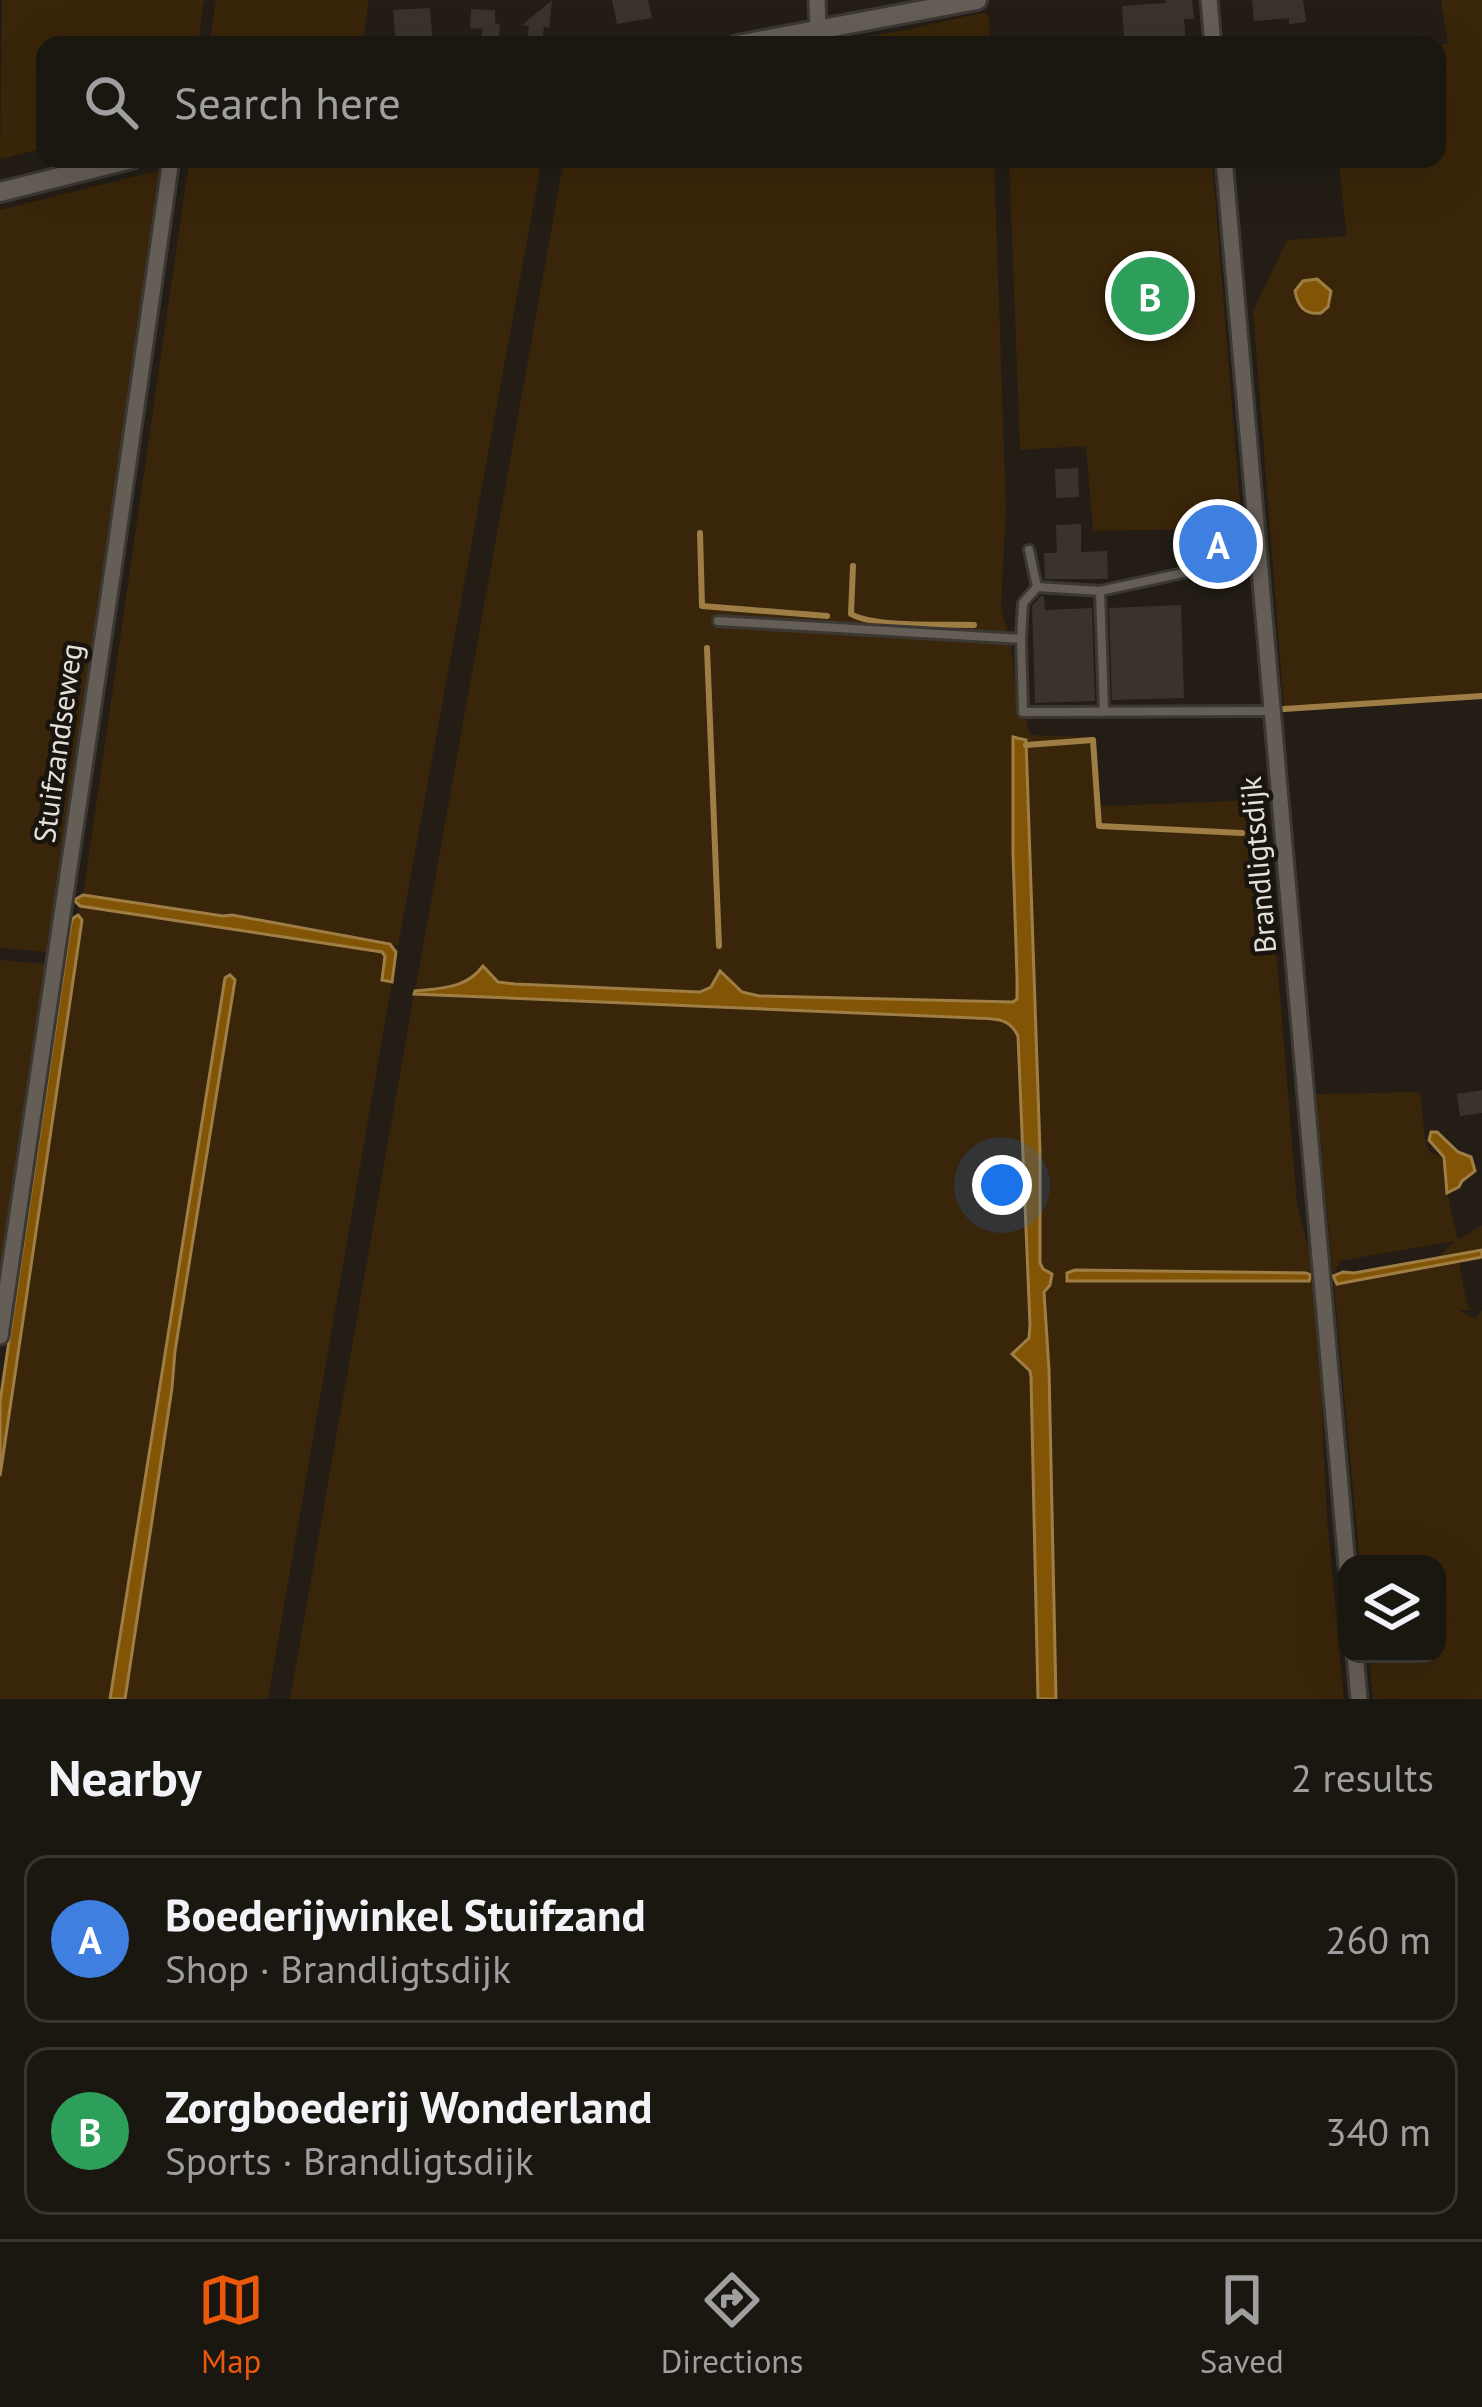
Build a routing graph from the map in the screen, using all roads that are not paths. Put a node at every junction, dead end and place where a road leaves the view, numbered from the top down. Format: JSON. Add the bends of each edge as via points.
{"nodes":[{"id":1,"x":817,"y":0,"type":"edge"},
{"id":2,"x":977,"y":0,"type":"edge"},
{"id":3,"x":1209,"y":0,"type":"edge"},
{"id":4,"x":818,"y":30,"type":"junction"},
{"id":5,"x":786,"y":36,"type":"edge"},
{"id":6,"x":1212,"y":36,"type":"edge"},
{"id":7,"x":95,"y":168,"type":"edge"},
{"id":8,"x":170,"y":168,"type":"edge"},
{"id":9,"x":1224,"y":168,"type":"edge"},
{"id":10,"x":0,"y":192,"type":"edge"},
{"id":11,"x":1029,"y":550,"type":"dead end"},
{"id":12,"x":1258,"y":557,"type":"junction"},
{"id":13,"x":1037,"y":587,"type":"junction"},
{"id":14,"x":1100,"y":591,"type":"junction"},
{"id":15,"x":718,"y":621,"type":"dead end"},
{"id":16,"x":1021,"y":639,"type":"junction"},
{"id":17,"x":1271,"y":711,"type":"junction"},
{"id":18,"x":1104,"y":712,"type":"junction"},
{"id":19,"x":0,"y":1336,"type":"edge"},
{"id":20,"x":1346,"y":1555,"type":"edge"},
{"id":21,"x":1356,"y":1663,"type":"edge"},
{"id":22,"x":1359,"y":1699,"type":"edge"}],
"edges":[{"from":1,"to":4,"type":"street"},
{"from":2,"to":4,"type":"street"},
{"from":3,"to":6,"type":"street"},
{"from":4,"to":5,"type":"street"},
{"from":7,"to":10,"type":"street"},
{"from":8,"to":19,"type":"street","name":"Stuifzandseweg"},
{"from":9,"to":12,"type":"street","name":"Brandligtsdijk"},
{"from":11,"to":13,"type":"lane"},
{"from":12,"to":14,"type":"lane"},
{"from":12,"to":17,"type":"street","name":"Brandligtsdijk"},
{"from":13,"to":14,"type":"lane"},
{"from":13,"to":16,"type":"lane","via":[[1023,603]]},
{"from":14,"to":18,"type":"lane"},
{"from":15,"to":16,"type":"lane"},
{"from":16,"to":18,"type":"lane","via":[[1023,712]]},
{"from":17,"to":18,"type":"lane"},
{"from":17,"to":20,"type":"street","name":"Brandligtsdijk"},
{"from":21,"to":22,"type":"street"}]}
